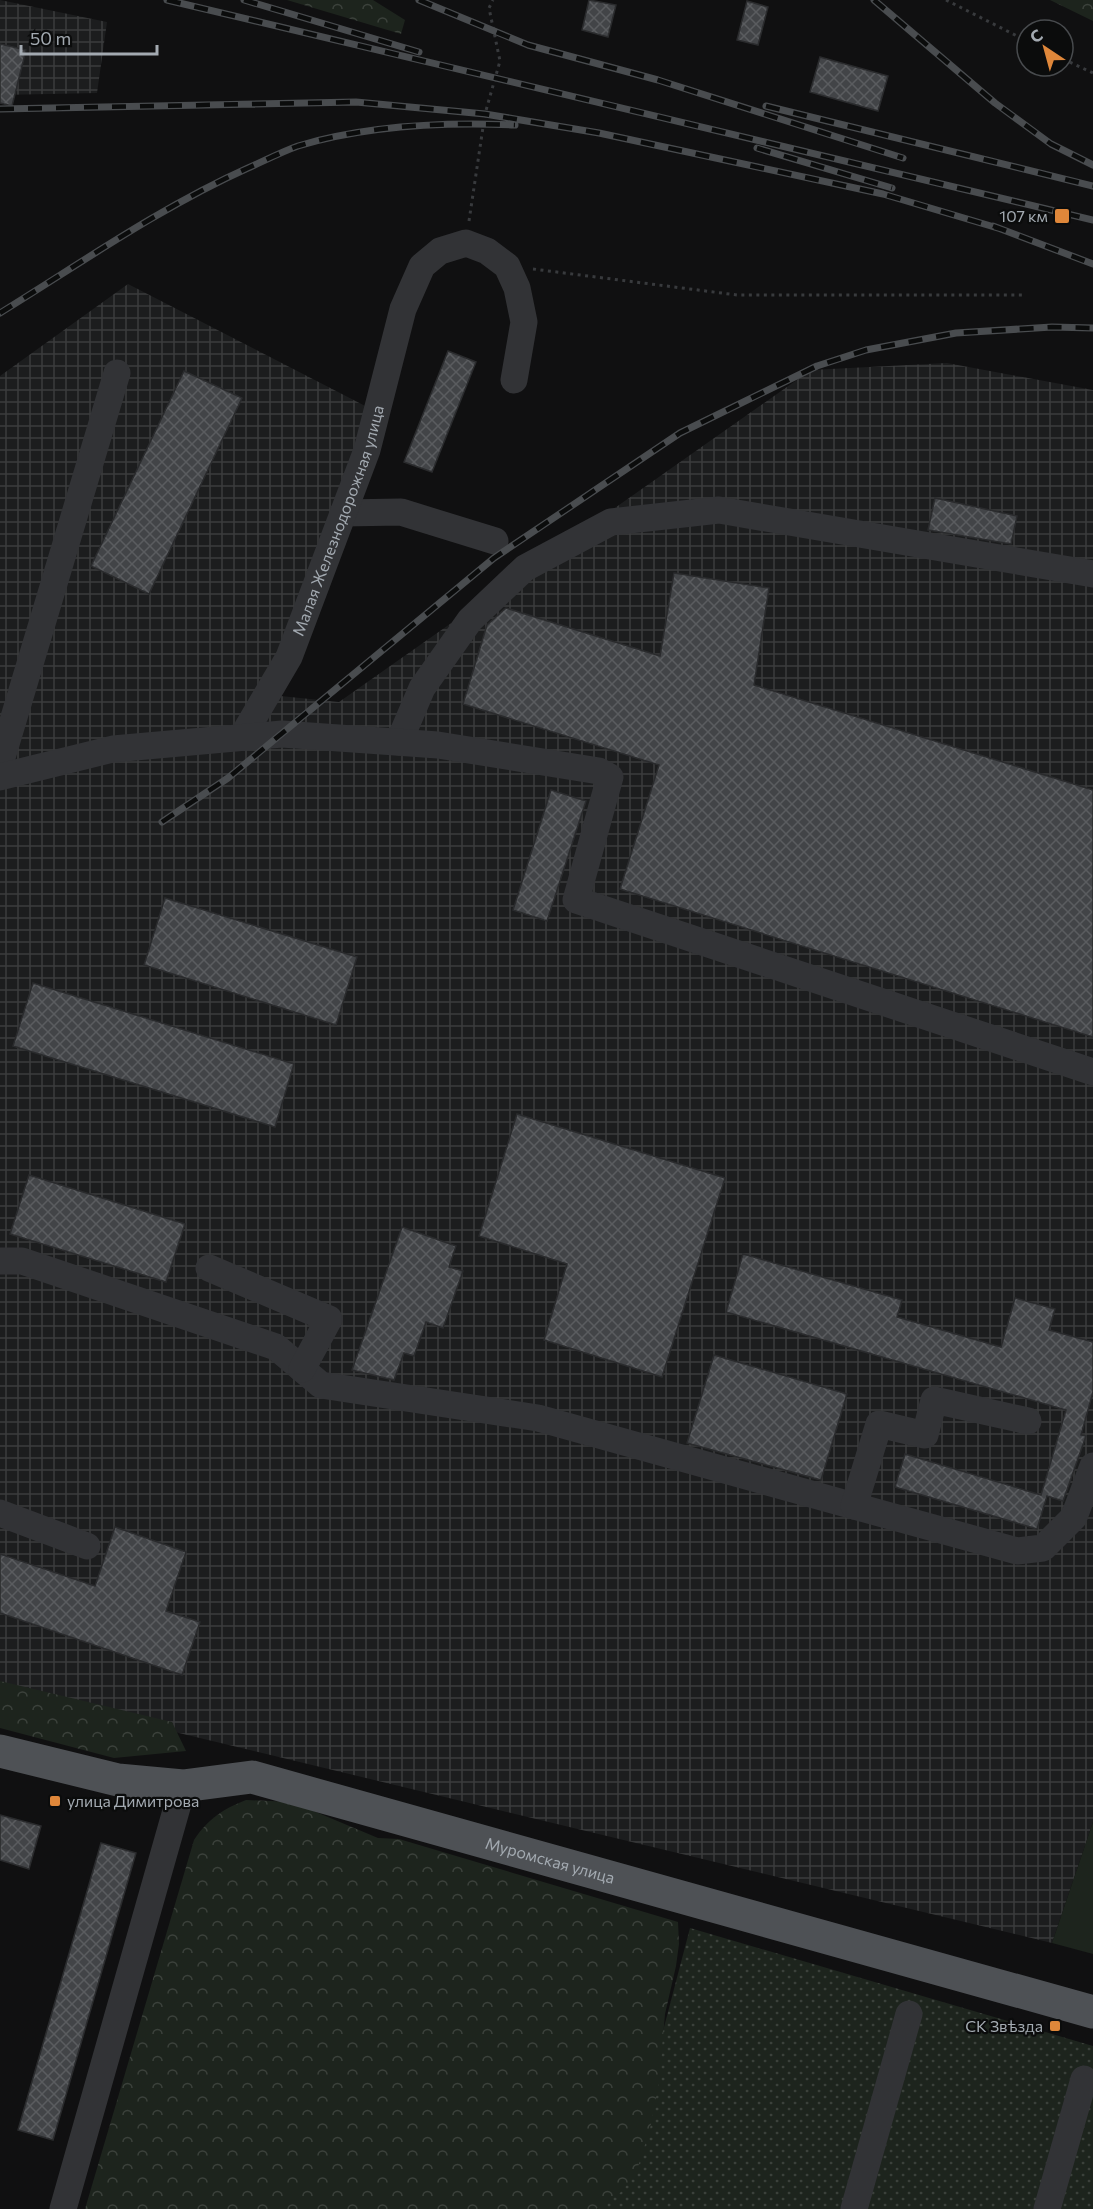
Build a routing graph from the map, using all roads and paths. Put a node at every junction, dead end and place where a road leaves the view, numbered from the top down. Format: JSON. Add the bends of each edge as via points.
{"nodes":[{"id":1,"x":493,"y":0,"type":"edge"},
{"id":2,"x":946,"y":0,"type":"edge"},
{"id":3,"x":1015,"y":35,"type":"edge"},
{"id":4,"x":1075,"y":65,"type":"edge"},
{"id":5,"x":1093,"y":73,"type":"edge"},
{"id":6,"x":466,"y":243,"type":"junction"},
{"id":7,"x":507,"y":266,"type":"junction"},
{"id":8,"x":1022,"y":295,"type":"dead end"},
{"id":9,"x":117,"y":373,"type":"dead end"},
{"id":10,"x":514,"y":380,"type":"dead end"},
{"id":11,"x":343,"y":513,"type":"junction"},
{"id":12,"x":495,"y":541,"type":"dead end"},
{"id":13,"x":1093,"y":574,"type":"edge"},
{"id":14,"x":243,"y":737,"type":"junction"},
{"id":15,"x":399,"y":742,"type":"junction"},
{"id":16,"x":0,"y":764,"type":"edge"},
{"id":17,"x":0,"y":777,"type":"edge"},
{"id":18,"x":1093,"y":1072,"type":"edge"},
{"id":19,"x":0,"y":1262,"type":"edge"},
{"id":20,"x":208,"y":1268,"type":"dead end"},
{"id":21,"x":302,"y":1369,"type":"junction"},
{"id":22,"x":1028,"y":1422,"type":"dead end"},
{"id":23,"x":1093,"y":1466,"type":"edge"},
{"id":24,"x":854,"y":1506,"type":"junction"},
{"id":25,"x":0,"y":1513,"type":"edge"},
{"id":26,"x":87,"y":1546,"type":"dead end"},
{"id":27,"x":0,"y":1751,"type":"edge"},
{"id":28,"x":183,"y":1786,"type":"junction"},
{"id":29,"x":1093,"y":2012,"type":"edge"},
{"id":30,"x":909,"y":2014,"type":"dead end"},
{"id":31,"x":1084,"y":2079,"type":"dead end"},
{"id":32,"x":63,"y":2209,"type":"edge"},
{"id":33,"x":854,"y":2209,"type":"edge"},
{"id":34,"x":1047,"y":2209,"type":"edge"}],
"edges":[{"from":1,"to":6,"type":"path","via":[[489,8],[500,61],[485,114]]},
{"from":2,"to":3,"type":"path"},
{"from":4,"to":5,"type":"path"},
{"from":6,"to":7,"type":"street","via":[[487,251]]},
{"from":6,"to":11,"type":"street","name":"Малая Железнодорожная улица","via":[[440,251],[422,266],[403,309],[367,450]]},
{"from":7,"to":8,"type":"path","via":[[737,296]]},
{"from":7,"to":10,"type":"street","via":[[517,288],[524,322]]},
{"from":9,"to":16,"type":"street"},
{"from":11,"to":12,"type":"street","via":[[401,512]]},
{"from":11,"to":14,"type":"street","name":"Малая Железнодорожная улица","via":[[289,657]]},
{"from":13,"to":15,"type":"street","via":[[719,510],[611,522],[525,568],[470,620],[422,688]]},
{"from":14,"to":15,"type":"street","via":[[282,734]]},
{"from":14,"to":17,"type":"street","via":[[113,749]]},
{"from":15,"to":18,"type":"street","via":[[599,771],[610,777],[576,900]]},
{"from":19,"to":21,"type":"street","via":[[22,1261],[276,1347]]},
{"from":20,"to":21,"type":"street","via":[[329,1319]]},
{"from":21,"to":24,"type":"street","via":[[321,1385],[538,1418]]},
{"from":22,"to":24,"type":"street","via":[[934,1400],[925,1435],[879,1424]]},
{"from":23,"to":24,"type":"street","via":[[1074,1517],[1043,1548],[1017,1551]]},
{"from":25,"to":26,"type":"street"},
{"from":27,"to":28,"type":"main road","name":"Муромская улица","via":[[118,1780]]},
{"from":28,"to":29,"type":"main road","name":"Муромская улица","via":[[252,1777]]},
{"from":28,"to":32,"type":"street"},
{"from":30,"to":33,"type":"street"},
{"from":31,"to":34,"type":"street"}]}
